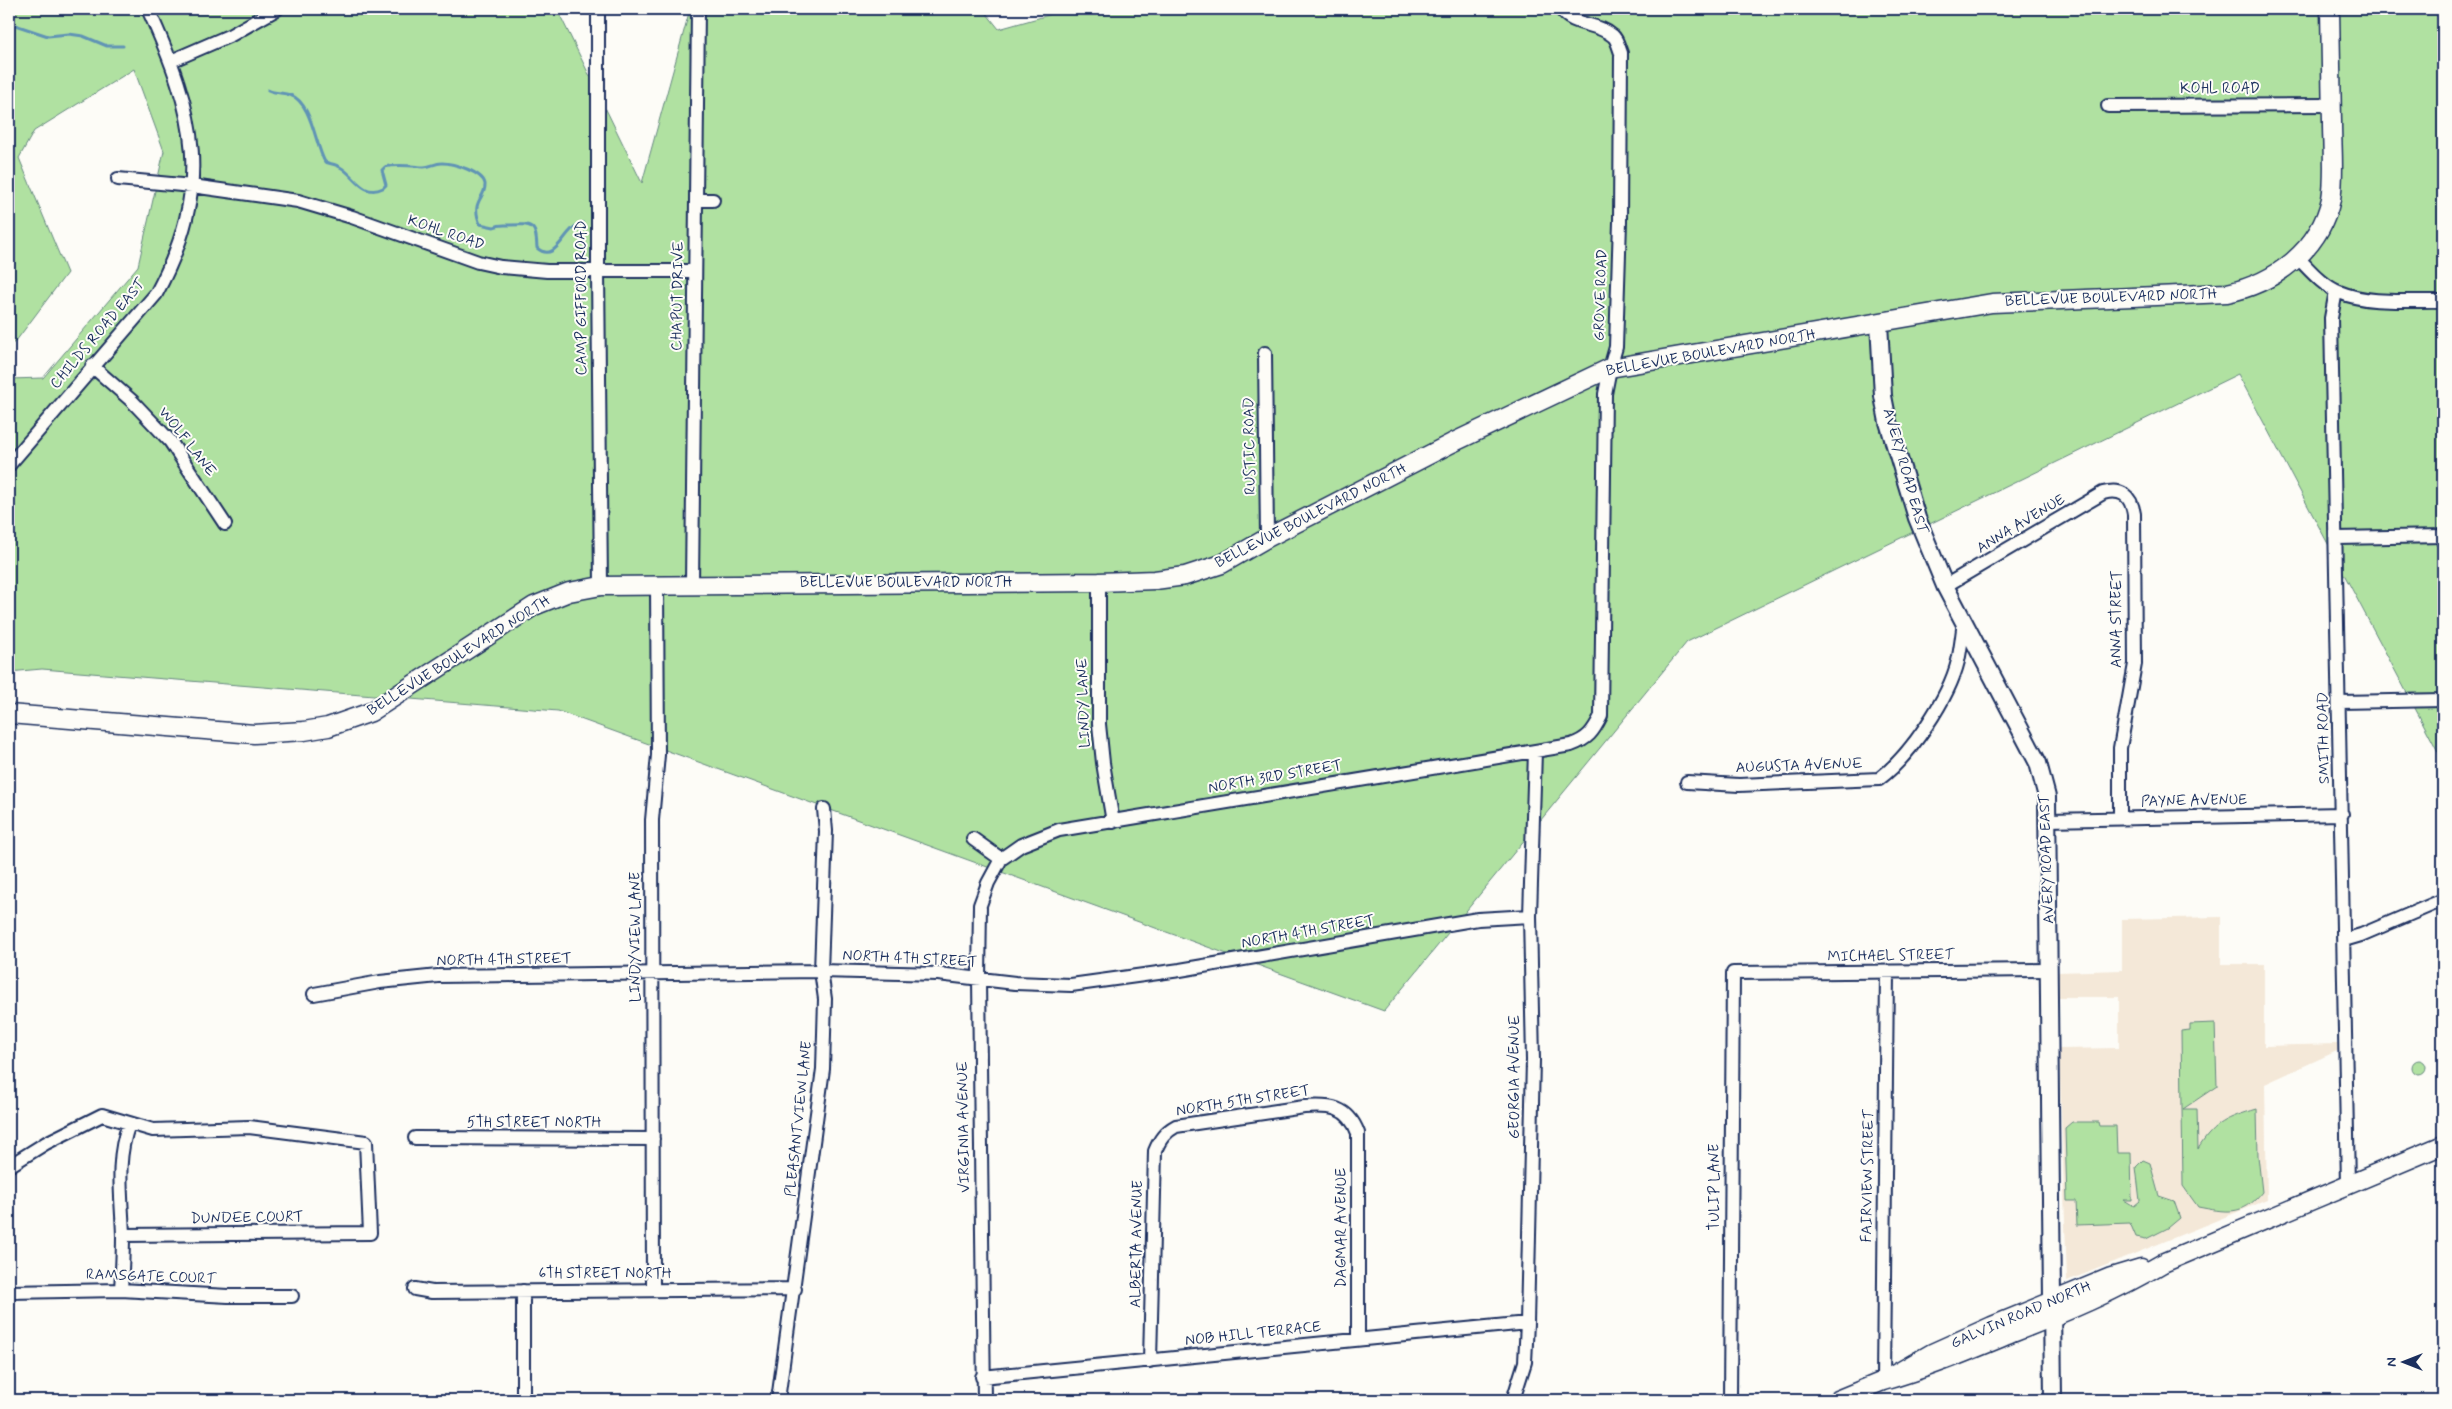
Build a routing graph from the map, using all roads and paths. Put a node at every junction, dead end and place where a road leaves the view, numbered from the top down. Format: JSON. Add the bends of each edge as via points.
{"nodes":[{"id":1,"x":148,"y":9,"type":"edge"},
{"id":2,"x":277,"y":9,"type":"edge"},
{"id":3,"x":598,"y":9,"type":"edge"},
{"id":4,"x":698,"y":9,"type":"edge"},
{"id":5,"x":1561,"y":9,"type":"edge"},
{"id":6,"x":2330,"y":9,"type":"edge"},
{"id":7,"x":171,"y":61,"type":"junction"},
{"id":8,"x":2332,"y":105,"type":"junction"},
{"id":9,"x":2108,"y":106,"type":"dead end"},
{"id":10,"x":118,"y":179,"type":"dead end"},
{"id":11,"x":192,"y":186,"type":"junction"},
{"id":12,"x":697,"y":200,"type":"junction"},
{"id":13,"x":713,"y":200,"type":"dead end"},
{"id":14,"x":2298,"y":258,"type":"junction"},
{"id":15,"x":598,"y":271,"type":"junction"},
{"id":16,"x":694,"y":271,"type":"junction"},
{"id":17,"x":2336,"y":290,"type":"junction"},
{"id":18,"x":2443,"y":301,"type":"edge"},
{"id":19,"x":1879,"y":323,"type":"junction"},
{"id":20,"x":1265,"y":353,"type":"dead end"},
{"id":21,"x":92,"y":366,"type":"junction"},
{"id":22,"x":1610,"y":368,"type":"junction"},
{"id":23,"x":9,"y":465,"type":"edge"},
{"id":24,"x":2113,"y":491,"type":"joint"},
{"id":25,"x":225,"y":524,"type":"dead end"},
{"id":26,"x":2443,"y":536,"type":"edge"},
{"id":27,"x":1267,"y":538,"type":"junction"},
{"id":28,"x":2337,"y":538,"type":"junction"},
{"id":29,"x":1099,"y":582,"type":"junction"},
{"id":30,"x":692,"y":584,"type":"junction"},
{"id":31,"x":657,"y":585,"type":"junction"},
{"id":32,"x":601,"y":586,"type":"junction"},
{"id":33,"x":1945,"y":586,"type":"junction"},
{"id":34,"x":1964,"y":622,"type":"junction"},
{"id":35,"x":2443,"y":700,"type":"edge"},
{"id":36,"x":2340,"y":702,"type":"junction"},
{"id":37,"x":9,"y":714,"type":"edge"},
{"id":38,"x":1593,"y":733,"type":"joint"},
{"id":39,"x":1535,"y":751,"type":"junction"},
{"id":40,"x":1687,"y":782,"type":"dead end"},
{"id":41,"x":824,"y":809,"type":"dead end"},
{"id":42,"x":2342,"y":814,"type":"junction"},
{"id":43,"x":2120,"y":818,"type":"junction"},
{"id":44,"x":2048,"y":820,"type":"junction"},
{"id":45,"x":1113,"y":822,"type":"junction"},
{"id":46,"x":973,"y":839,"type":"dead end"},
{"id":47,"x":1001,"y":859,"type":"junction"},
{"id":48,"x":2443,"y":900,"type":"edge"},
{"id":49,"x":1530,"y":916,"type":"junction"},
{"id":50,"x":2344,"y":940,"type":"junction"},
{"id":51,"x":2050,"y":970,"type":"junction"},
{"id":52,"x":821,"y":971,"type":"junction"},
{"id":53,"x":1886,"y":972,"type":"junction"},
{"id":54,"x":1733,"y":974,"type":"joint"},
{"id":55,"x":653,"y":975,"type":"junction"},
{"id":56,"x":979,"y":979,"type":"junction"},
{"id":57,"x":314,"y":994,"type":"dead end"},
{"id":58,"x":1353,"y":1119,"type":"joint"},
{"id":59,"x":129,"y":1124,"type":"junction"},
{"id":60,"x":1166,"y":1132,"type":"joint"},
{"id":61,"x":415,"y":1138,"type":"dead end"},
{"id":62,"x":653,"y":1139,"type":"junction"},
{"id":63,"x":2443,"y":1145,"type":"edge"},
{"id":64,"x":9,"y":1166,"type":"edge"},
{"id":65,"x":2348,"y":1185,"type":"junction"},
{"id":66,"x":123,"y":1235,"type":"junction"},
{"id":67,"x":415,"y":1289,"type":"dead end"},
{"id":68,"x":794,"y":1289,"type":"junction"},
{"id":69,"x":121,"y":1290,"type":"junction"},
{"id":70,"x":653,"y":1290,"type":"junction"},
{"id":71,"x":523,"y":1291,"type":"junction"},
{"id":72,"x":9,"y":1292,"type":"edge"},
{"id":73,"x":292,"y":1296,"type":"dead end"},
{"id":74,"x":2052,"y":1309,"type":"junction"},
{"id":75,"x":1528,"y":1323,"type":"junction"},
{"id":76,"x":1358,"y":1339,"type":"junction"},
{"id":77,"x":1150,"y":1361,"type":"junction"},
{"id":78,"x":982,"y":1377,"type":"junction"},
{"id":79,"x":1883,"y":1380,"type":"junction"},
{"id":80,"x":523,"y":1400,"type":"edge"},
{"id":81,"x":778,"y":1400,"type":"edge"},
{"id":82,"x":984,"y":1400,"type":"edge"},
{"id":83,"x":1513,"y":1400,"type":"edge"},
{"id":84,"x":1730,"y":1400,"type":"edge"},
{"id":85,"x":1837,"y":1400,"type":"edge"},
{"id":86,"x":2053,"y":1400,"type":"edge"}],
"edges":[{"from":1,"to":7,"type":"street","name":"CHILDS ROAD EAST"},
{"from":2,"to":7,"type":"street","via":[[231,35]]},
{"from":3,"to":15,"type":"street","name":"CAMP GIFFORD ROAD"},
{"from":4,"to":12,"type":"street","name":"CHAPUT DRIVE"},
{"from":5,"to":22,"type":"street","name":"GROVE ROAD","via":[[1574,20],[1614,36],[1622,53],[1616,347]]},
{"from":6,"to":8,"type":"main road","name":"BELLEVUE BOULEVARD NORTH"},
{"from":7,"to":11,"type":"street","name":"CHILDS ROAD EAST","via":[[190,123]]},
{"from":8,"to":9,"type":"street","name":"KOHL ROAD"},
{"from":8,"to":14,"type":"main road","name":"BELLEVUE BOULEVARD NORTH","via":[[2330,199],[2315,238]]},
{"from":10,"to":11,"type":"street","name":"KOHL ROAD"},
{"from":11,"to":15,"type":"street","name":"KOHL ROAD","via":[[298,201],[486,264],[524,270]]},
{"from":11,"to":21,"type":"street","name":"CHILDS ROAD EAST","via":[[178,244],[156,294]]},
{"from":12,"to":13,"type":"street"},
{"from":12,"to":16,"type":"street","name":"CHAPUT DRIVE"},
{"from":14,"to":17,"type":"street"},
{"from":14,"to":19,"type":"main road","name":"BELLEVUE BOULEVARD NORTH","via":[[2266,281],[2249,289],[2227,293],[1992,303]]},
{"from":15,"to":16,"type":"street","name":"KOHL ROAD"},
{"from":15,"to":32,"type":"street","name":"CAMP GIFFORD ROAD"},
{"from":16,"to":30,"type":"street","name":"CHAPUT DRIVE"},
{"from":17,"to":18,"type":"street","via":[[2366,299]]},
{"from":17,"to":28,"type":"street","name":"SMITH ROAD","via":[[2331,318]]},
{"from":19,"to":22,"type":"main road","name":"BELLEVUE BOULEVARD NORTH"},
{"from":19,"to":33,"type":"street","name":"AVERY ROAD EAST","via":[[1881,378],[1888,422],[1917,518]]},
{"from":20,"to":27,"type":"street","name":"RUSTIC ROAD"},
{"from":21,"to":23,"type":"street","name":"CHILDS ROAD EAST"},
{"from":21,"to":25,"type":"street","name":"WOLF LANE","via":[[170,441]]},
{"from":22,"to":27,"type":"main road","name":"BELLEVUE BOULEVARD NORTH","via":[[1452,443]]},
{"from":22,"to":38,"type":"street","name":"GROVE ROAD","via":[[1605,394],[1601,716]]},
{"from":24,"to":33,"type":"street","name":"ANNA AVENUE"},
{"from":24,"to":43,"type":"street","name":"ANNA STREET","via":[[2126,495],[2134,514],[2135,664],[2120,748]]},
{"from":26,"to":28,"type":"street"},
{"from":27,"to":29,"type":"main road","name":"BELLEVUE BOULEVARD NORTH","via":[[1222,564],[1185,576]]},
{"from":28,"to":36,"type":"street","name":"SMITH ROAD"},
{"from":29,"to":30,"type":"main road","name":"BELLEVUE BOULEVARD NORTH"},
{"from":29,"to":45,"type":"street","name":"LINDY LANE","via":[[1099,724]]},
{"from":30,"to":31,"type":"main road","name":"BELLEVUE BOULEVARD NORTH"},
{"from":31,"to":32,"type":"main road","name":"BELLEVUE BOULEVARD NORTH"},
{"from":31,"to":55,"type":"street","name":"LINDYVIEW LANE","via":[[658,755],[652,820]]},
{"from":32,"to":37,"type":"main road","name":"BELLEVUE BOULEVARD NORTH","via":[[568,592],[534,606],[370,712],[328,727],[254,734]]},
{"from":33,"to":34,"type":"street","name":"AVERY ROAD EAST"},
{"from":34,"to":40,"type":"street","name":"AUGUSTA AVENUE","via":[[1958,662],[1940,703],[1917,738],[1892,769],[1879,779],[1739,785]]},
{"from":34,"to":44,"type":"street","name":"AVERY ROAD EAST","via":[[2038,763],[2046,790]]},
{"from":35,"to":36,"type":"street"},
{"from":36,"to":42,"type":"street","name":"SMITH ROAD"},
{"from":38,"to":39,"type":"street","name":"NORTH 3RD STREET","via":[[1584,741]]},
{"from":39,"to":45,"type":"street","name":"NORTH 3RD STREET"},
{"from":39,"to":49,"type":"street","name":"GEORGIA AVENUE"},
{"from":41,"to":52,"type":"street","name":"PLEASANTVIEW LANE"},
{"from":42,"to":43,"type":"street","name":"PAYNE AVENUE"},
{"from":42,"to":50,"type":"street","name":"SMITH ROAD"},
{"from":43,"to":44,"type":"street","name":"PAYNE AVENUE"},
{"from":44,"to":51,"type":"street","name":"AVERY ROAD EAST"},
{"from":45,"to":47,"type":"street","name":"NORTH 3RD STREET","via":[[1059,830],[1021,845]]},
{"from":46,"to":47,"type":"street"},
{"from":47,"to":56,"type":"street","name":"VIRGINIA AVENUE","via":[[980,905]]},
{"from":48,"to":50,"type":"street"},
{"from":49,"to":56,"type":"street","name":"NORTH 4TH STREET","via":[[1478,919],[1180,970],[1071,984]]},
{"from":49,"to":75,"type":"street","name":"GEORGIA AVENUE","via":[[1533,1060]]},
{"from":50,"to":65,"type":"street","name":"SMITH ROAD"},
{"from":51,"to":53,"type":"street","name":"MICHAEL STREET"},
{"from":51,"to":74,"type":"street","name":"AVERY ROAD EAST"},
{"from":52,"to":55,"type":"street","name":"NORTH 4TH STREET"},
{"from":52,"to":56,"type":"street","name":"NORTH 4TH STREET","via":[[938,974]]},
{"from":52,"to":68,"type":"street","name":"PLEASANTVIEW LANE","via":[[825,999],[823,1069]]},
{"from":53,"to":54,"type":"street","name":"MICHAEL STREET"},
{"from":53,"to":79,"type":"street","name":"FAIRVIEW STREET"},
{"from":54,"to":84,"type":"street","name":"TULIP LANE"},
{"from":55,"to":57,"type":"street","name":"NORTH 4TH STREET","via":[[438,976]]},
{"from":55,"to":62,"type":"street","name":"LINDYVIEW LANE"},
{"from":56,"to":78,"type":"street","name":"VIRGINIA AVENUE"},
{"from":58,"to":60,"type":"street","name":"NORTH 5TH STREET","via":[[1334,1108],[1320,1106],[1176,1126]]},
{"from":58,"to":76,"type":"street","name":"DAGMAR AVENUE","via":[[1358,1133],[1359,1156]]},
{"from":59,"to":64,"type":"street","via":[[102,1115]]},
{"from":59,"to":66,"type":"street","via":[[123,1139],[121,1159]]},
{"from":59,"to":66,"type":"street","name":"DUNDEE COURT","via":[[153,1130],[249,1127],[366,1142],[370,1233]]},
{"from":60,"to":77,"type":"street","name":"ALBERTA AVENUE","via":[[1155,1152]]},
{"from":61,"to":62,"type":"street","name":"5TH STREET NORTH"},
{"from":62,"to":70,"type":"street","name":"LINDYVIEW LANE"},
{"from":63,"to":65,"type":"main road","name":"GALVIN ROAD NORTH"},
{"from":65,"to":74,"type":"main road","name":"GALVIN ROAD NORTH","via":[[2163,1263],[2131,1282]]},
{"from":66,"to":69,"type":"street"},
{"from":67,"to":71,"type":"street","name":"6TH STREET NORTH","via":[[432,1292]]},
{"from":68,"to":70,"type":"street","name":"6TH STREET NORTH"},
{"from":68,"to":81,"type":"street","name":"PLEASANTVIEW LANE"},
{"from":69,"to":72,"type":"street","name":"RAMSGATE COURT"},
{"from":69,"to":73,"type":"street","name":"RAMSGATE COURT"},
{"from":70,"to":71,"type":"street","name":"6TH STREET NORTH"},
{"from":71,"to":80,"type":"street"},
{"from":74,"to":79,"type":"main road","name":"GALVIN ROAD NORTH","via":[[1924,1370]]},
{"from":74,"to":86,"type":"street","name":"AVERY ROAD EAST"},
{"from":75,"to":76,"type":"street","name":"NOB HILL TERRACE"},
{"from":75,"to":83,"type":"street","name":"GEORGIA AVENUE","via":[[1525,1362]]},
{"from":76,"to":77,"type":"street","name":"NOB HILL TERRACE"},
{"from":77,"to":78,"type":"street","name":"NOB HILL TERRACE"},
{"from":78,"to":82,"type":"street","name":"VIRGINIA AVENUE"},
{"from":79,"to":85,"type":"main road","name":"GALVIN ROAD NORTH"}]}
